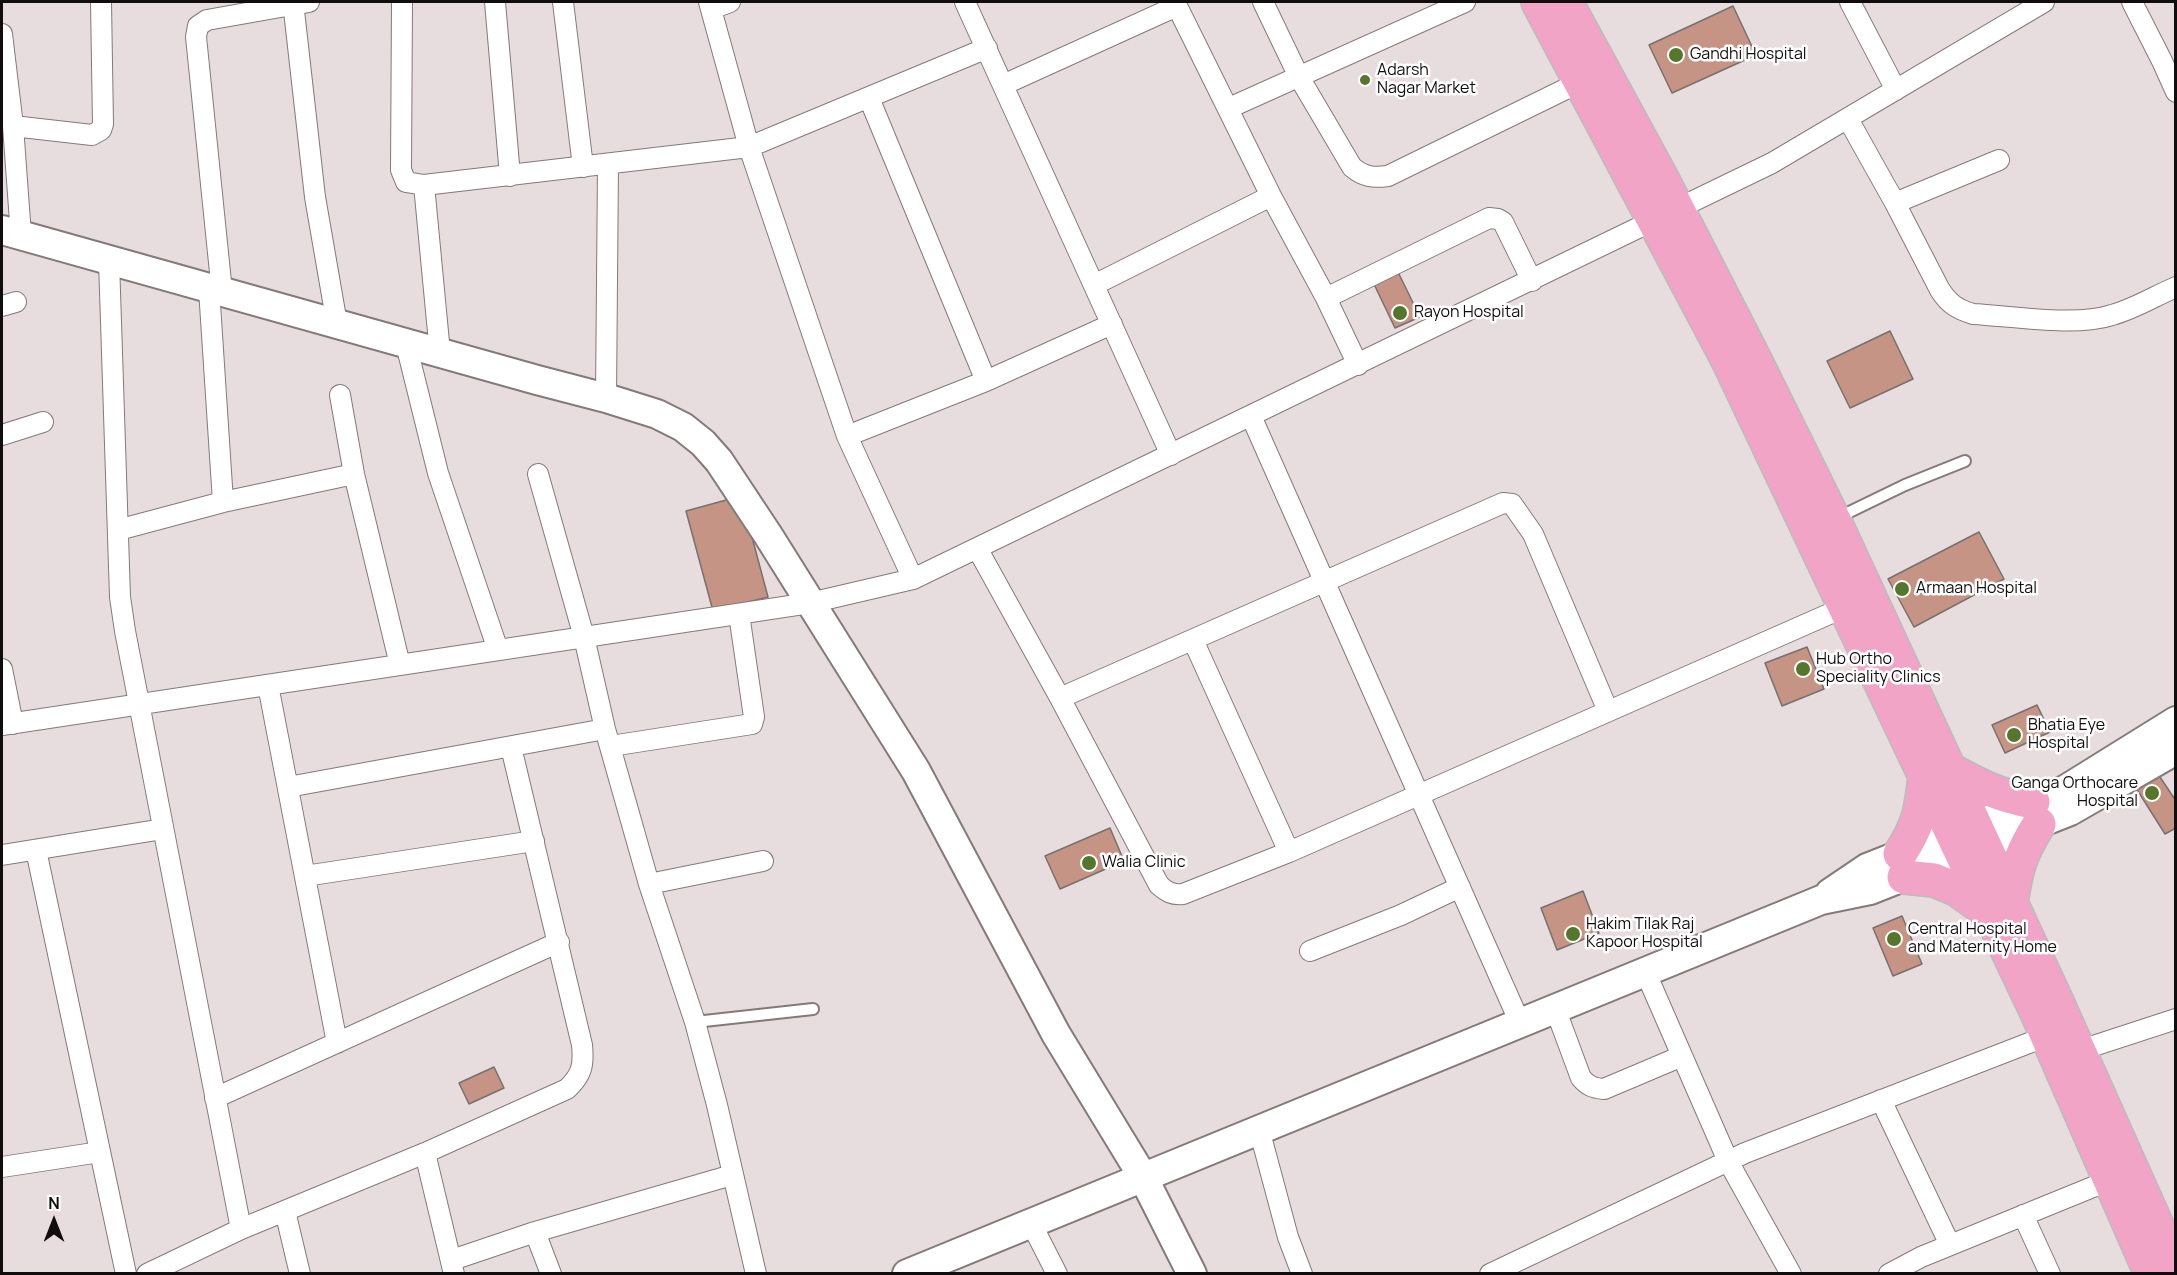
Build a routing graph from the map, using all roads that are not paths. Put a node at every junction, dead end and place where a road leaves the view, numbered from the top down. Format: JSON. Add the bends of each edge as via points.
{"nodes":[{"id":1,"x":101,"y":2,"type":"edge"},
{"id":2,"x":299,"y":2,"type":"edge"},
{"id":3,"x":402,"y":2,"type":"edge"},
{"id":4,"x":495,"y":2,"type":"edge"},
{"id":5,"x":563,"y":2,"type":"edge"},
{"id":6,"x":730,"y":2,"type":"edge"},
{"id":7,"x":965,"y":2,"type":"edge"},
{"id":8,"x":1263,"y":2,"type":"edge"},
{"id":9,"x":1465,"y":2,"type":"edge"},
{"id":10,"x":1538,"y":2,"type":"edge"},
{"id":11,"x":1566,"y":2,"type":"edge"},
{"id":12,"x":1850,"y":2,"type":"edge"},
{"id":13,"x":2044,"y":2,"type":"edge"},
{"id":14,"x":2132,"y":2,"type":"edge"},
{"id":15,"x":1176,"y":4,"type":"edge"},
{"id":16,"x":710,"y":5,"type":"edge"},
{"id":17,"x":2,"y":34,"type":"edge"},
{"id":18,"x":987,"y":48,"type":"junction"},
{"id":19,"x":2169,"y":58,"type":"edge"},
{"id":20,"x":1299,"y":77,"type":"junction"},
{"id":21,"x":1580,"y":82,"type":"junction"},
{"id":22,"x":1004,"y":85,"type":"junction"},
{"id":23,"x":1896,"y":90,"type":"junction"},
{"id":24,"x":2175,"y":92,"type":"edge"},
{"id":25,"x":869,"y":99,"type":"junction"},
{"id":26,"x":1229,"y":108,"type":"junction"},
{"id":27,"x":1848,"y":120,"type":"junction"},
{"id":28,"x":13,"y":126,"type":"junction"},
{"id":29,"x":749,"y":147,"type":"junction"},
{"id":30,"x":1999,"y":160,"type":"dead end"},
{"id":31,"x":608,"y":164,"type":"junction"},
{"id":32,"x":583,"y":167,"type":"junction"},
{"id":33,"x":510,"y":176,"type":"junction"},
{"id":34,"x":424,"y":185,"type":"junction"},
{"id":35,"x":1270,"y":196,"type":"junction"},
{"id":36,"x":1895,"y":203,"type":"junction"},
{"id":37,"x":1666,"y":216,"type":"junction"},
{"id":38,"x":11,"y":233,"type":"edge"},
{"id":39,"x":109,"y":261,"type":"junction"},
{"id":40,"x":1532,"y":281,"type":"junction"},
{"id":41,"x":1094,"y":285,"type":"junction"},
{"id":42,"x":2175,"y":287,"type":"edge"},
{"id":43,"x":216,"y":290,"type":"junction"},
{"id":44,"x":1326,"y":298,"type":"junction"},
{"id":45,"x":337,"y":324,"type":"junction"},
{"id":46,"x":1112,"y":324,"type":"junction"},
{"id":47,"x":406,"y":344,"type":"junction"},
{"id":48,"x":440,"y":353,"type":"junction"},
{"id":49,"x":1358,"y":365,"type":"junction"},
{"id":50,"x":986,"y":381,"type":"junction"},
{"id":51,"x":340,"y":395,"type":"dead end"},
{"id":52,"x":606,"y":398,"type":"junction"},
{"id":53,"x":1251,"y":417,"type":"junction"},
{"id":54,"x":43,"y":422,"type":"dead end"},
{"id":55,"x":2,"y":435,"type":"edge"},
{"id":56,"x":847,"y":436,"type":"junction"},
{"id":57,"x":1170,"y":455,"type":"junction"},
{"id":58,"x":1965,"y":461,"type":"dead end"},
{"id":59,"x":354,"y":474,"type":"junction"},
{"id":60,"x":538,"y":474,"type":"dead end"},
{"id":61,"x":223,"y":502,"type":"junction"},
{"id":62,"x":1834,"y":520,"type":"junction"},
{"id":63,"x":118,"y":530,"type":"junction"},
{"id":64,"x":977,"y":548,"type":"junction"},
{"id":65,"x":913,"y":579,"type":"junction"},
{"id":66,"x":1324,"y":581,"type":"junction"},
{"id":67,"x":810,"y":603,"type":"junction"},
{"id":68,"x":1845,"y":607,"type":"junction"},
{"id":69,"x":739,"y":614,"type":"junction"},
{"id":70,"x":584,"y":637,"type":"junction"},
{"id":71,"x":1193,"y":640,"type":"junction"},
{"id":72,"x":498,"y":650,"type":"junction"},
{"id":73,"x":400,"y":665,"type":"junction"},
{"id":74,"x":2,"y":669,"type":"edge"},
{"id":75,"x":268,"y":685,"type":"junction"},
{"id":76,"x":1060,"y":698,"type":"junction"},
{"id":77,"x":139,"y":705,"type":"junction"},
{"id":78,"x":1608,"y":711,"type":"junction"},
{"id":79,"x":2175,"y":721,"type":"edge"},
{"id":80,"x":7,"y":724,"type":"edge"},
{"id":81,"x":608,"y":738,"type":"junction"},
{"id":82,"x":511,"y":747,"type":"junction"},
{"id":83,"x":2175,"y":750,"type":"edge"},
{"id":84,"x":1936,"y":772,"type":"junction"},
{"id":85,"x":288,"y":787,"type":"junction"},
{"id":86,"x":1419,"y":795,"type":"junction"},
{"id":87,"x":2036,"y":813,"type":"junction"},
{"id":88,"x":163,"y":829,"type":"junction"},
{"id":89,"x":1968,"y":840,"type":"junction"},
{"id":90,"x":534,"y":841,"type":"junction"},
{"id":91,"x":36,"y":850,"type":"junction"},
{"id":92,"x":1289,"y":852,"type":"junction"},
{"id":93,"x":2,"y":855,"type":"edge"},
{"id":94,"x":763,"y":861,"type":"dead end"},
{"id":95,"x":1902,"y":866,"type":"junction"},
{"id":96,"x":305,"y":876,"type":"junction"},
{"id":97,"x":649,"y":884,"type":"junction"},
{"id":98,"x":1460,"y":887,"type":"junction"},
{"id":99,"x":2000,"y":909,"type":"junction"},
{"id":100,"x":559,"y":942,"type":"junction"},
{"id":101,"x":1310,"y":951,"type":"dead end"},
{"id":102,"x":1645,"y":971,"type":"junction"},
{"id":103,"x":1556,"y":1008,"type":"junction"},
{"id":104,"x":813,"y":1009,"type":"dead end"},
{"id":105,"x":2175,"y":1019,"type":"edge"},
{"id":106,"x":695,"y":1022,"type":"junction"},
{"id":107,"x":1520,"y":1023,"type":"junction"},
{"id":108,"x":2047,"y":1036,"type":"junction"},
{"id":109,"x":337,"y":1043,"type":"junction"},
{"id":110,"x":2078,"y":1051,"type":"junction"},
{"id":111,"x":1682,"y":1056,"type":"junction"},
{"id":112,"x":215,"y":1098,"type":"junction"},
{"id":113,"x":1881,"y":1100,"type":"junction"},
{"id":114,"x":1259,"y":1129,"type":"junction"},
{"id":115,"x":100,"y":1152,"type":"junction"},
{"id":116,"x":426,"y":1153,"type":"junction"},
{"id":117,"x":1728,"y":1161,"type":"junction"},
{"id":118,"x":2,"y":1167,"type":"edge"},
{"id":119,"x":732,"y":1175,"type":"junction"},
{"id":120,"x":1143,"y":1177,"type":"junction"},
{"id":121,"x":2110,"y":1180,"type":"junction"},
{"id":122,"x":285,"y":1211,"type":"junction"},
{"id":123,"x":2023,"y":1215,"type":"junction"},
{"id":124,"x":1031,"y":1223,"type":"junction"},
{"id":125,"x":241,"y":1229,"type":"junction"},
{"id":126,"x":535,"y":1232,"type":"junction"},
{"id":127,"x":1950,"y":1245,"type":"junction"},
{"id":128,"x":2167,"y":1259,"type":"edge"},
{"id":129,"x":453,"y":1267,"type":"edge"},
{"id":130,"x":126,"y":1274,"type":"edge"},
{"id":131,"x":147,"y":1274,"type":"edge"},
{"id":132,"x":300,"y":1274,"type":"edge"},
{"id":133,"x":551,"y":1274,"type":"edge"},
{"id":134,"x":756,"y":1274,"type":"edge"},
{"id":135,"x":907,"y":1274,"type":"edge"},
{"id":136,"x":1057,"y":1274,"type":"edge"},
{"id":137,"x":1192,"y":1274,"type":"edge"},
{"id":138,"x":1302,"y":1274,"type":"edge"},
{"id":139,"x":1490,"y":1274,"type":"edge"},
{"id":140,"x":1791,"y":1274,"type":"edge"},
{"id":141,"x":1889,"y":1274,"type":"edge"},
{"id":142,"x":2050,"y":1274,"type":"edge"}],
"edges":[{"from":1,"to":28,"type":"street","via":[[101,130],[92,135]]},
{"from":2,"to":43,"type":"street","via":[[207,20],[198,26]]},
{"from":2,"to":45,"type":"street","via":[[315,197]]},
{"from":3,"to":34,"type":"street","via":[[401,170],[406,182]]},
{"from":4,"to":33,"type":"street"},
{"from":5,"to":32,"type":"street"},
{"from":6,"to":16,"type":"street"},
{"from":7,"to":18,"type":"street"},
{"from":8,"to":20,"type":"street"},
{"from":9,"to":20,"type":"street"},
{"from":10,"to":21,"type":"highway"},
{"from":11,"to":37,"type":"highway"},
{"from":12,"to":23,"type":"street"},
{"from":13,"to":23,"type":"street"},
{"from":14,"to":19,"type":"street"},
{"from":15,"to":22,"type":"street"},
{"from":15,"to":26,"type":"street"},
{"from":16,"to":29,"type":"street"},
{"from":17,"to":28,"type":"street"},
{"from":18,"to":22,"type":"street"},
{"from":18,"to":25,"type":"street"},
{"from":19,"to":24,"type":"street"},
{"from":20,"to":21,"type":"street","via":[[1352,167],[1373,178],[1388,176]]},
{"from":20,"to":26,"type":"street"},
{"from":21,"to":37,"type":"highway"},
{"from":22,"to":41,"type":"street"},
{"from":23,"to":27,"type":"street"},
{"from":25,"to":29,"type":"street"},
{"from":25,"to":50,"type":"street"},
{"from":26,"to":35,"type":"street"},
{"from":27,"to":36,"type":"street"},
{"from":27,"to":37,"type":"street"},
{"from":28,"to":38,"type":"street"},
{"from":29,"to":31,"type":"street"},
{"from":29,"to":56,"type":"street"},
{"from":30,"to":36,"type":"street"},
{"from":31,"to":32,"type":"street"},
{"from":31,"to":52,"type":"street"},
{"from":32,"to":33,"type":"street"},
{"from":33,"to":34,"type":"street"},
{"from":34,"to":48,"type":"street"},
{"from":35,"to":41,"type":"street"},
{"from":35,"to":44,"type":"street"},
{"from":36,"to":42,"type":"street","via":[[1940,290],[1959,310],[2094,320]]},
{"from":37,"to":40,"type":"street"},
{"from":37,"to":62,"type":"highway"},
{"from":37,"to":68,"type":"highway","via":[[1728,360]]},
{"from":38,"to":39,"type":"street"},
{"from":39,"to":43,"type":"street"},
{"from":39,"to":63,"type":"street"},
{"from":40,"to":44,"type":"street","via":[[1503,222],[1489,218]]},
{"from":40,"to":49,"type":"street"},
{"from":41,"to":46,"type":"street"},
{"from":43,"to":45,"type":"street"},
{"from":43,"to":61,"type":"street"},
{"from":44,"to":49,"type":"street"},
{"from":45,"to":47,"type":"street"},
{"from":46,"to":50,"type":"street"},
{"from":46,"to":57,"type":"street"},
{"from":47,"to":48,"type":"street"},
{"from":47,"to":72,"type":"street","via":[[438,473]]},
{"from":48,"to":52,"type":"street"},
{"from":49,"to":53,"type":"street"},
{"from":50,"to":56,"type":"street"},
{"from":51,"to":59,"type":"street"},
{"from":52,"to":67,"type":"street","via":[[657,414],[702,442],[719,461]]},
{"from":53,"to":57,"type":"street"},
{"from":53,"to":66,"type":"street"},
{"from":54,"to":55,"type":"street"},
{"from":56,"to":65,"type":"street"},
{"from":57,"to":64,"type":"street"},
{"from":58,"to":62,"type":"lane"},
{"from":59,"to":61,"type":"street"},
{"from":59,"to":73,"type":"street"},
{"from":60,"to":70,"type":"street"},
{"from":61,"to":63,"type":"street"},
{"from":62,"to":84,"type":"highway"},
{"from":63,"to":77,"type":"street","via":[[120,597]]},
{"from":64,"to":65,"type":"street"},
{"from":64,"to":76,"type":"street"},
{"from":65,"to":67,"type":"street"},
{"from":66,"to":71,"type":"street"},
{"from":66,"to":78,"type":"street","via":[[1493,507],[1512,504],[1533,534]]},
{"from":66,"to":86,"type":"street"},
{"from":67,"to":69,"type":"street"},
{"from":67,"to":120,"type":"street","via":[[916,771],[1056,1034]]},
{"from":68,"to":78,"type":"street"},
{"from":68,"to":84,"type":"highway"},
{"from":69,"to":70,"type":"street"},
{"from":69,"to":81,"type":"street","via":[[752,724]]},
{"from":70,"to":72,"type":"street"},
{"from":70,"to":81,"type":"street"},
{"from":71,"to":76,"type":"street"},
{"from":71,"to":92,"type":"street"},
{"from":72,"to":73,"type":"street"},
{"from":73,"to":75,"type":"street"},
{"from":74,"to":80,"type":"street"},
{"from":75,"to":77,"type":"street"},
{"from":75,"to":85,"type":"street"},
{"from":76,"to":92,"type":"street","via":[[1159,885],[1166,891],[1183,894]]},
{"from":77,"to":80,"type":"street"},
{"from":77,"to":88,"type":"street"},
{"from":78,"to":86,"type":"street"},
{"from":79,"to":87,"type":"street","via":[[2065,790]]},
{"from":81,"to":82,"type":"street"},
{"from":81,"to":97,"type":"street"},
{"from":82,"to":85,"type":"street"},
{"from":82,"to":90,"type":"street"},
{"from":83,"to":87,"type":"street","via":[[2070,811]]},
{"from":84,"to":87,"type":"highway","via":[[2009,798]]},
{"from":84,"to":89,"type":"highway"},
{"from":84,"to":95,"type":"highway"},
{"from":85,"to":96,"type":"street"},
{"from":86,"to":92,"type":"street"},
{"from":86,"to":98,"type":"street"},
{"from":87,"to":89,"type":"street"},
{"from":87,"to":99,"type":"highway"},
{"from":88,"to":91,"type":"street"},
{"from":88,"to":112,"type":"street"},
{"from":89,"to":95,"type":"street"},
{"from":89,"to":99,"type":"highway"},
{"from":90,"to":96,"type":"street"},
{"from":90,"to":100,"type":"street"},
{"from":91,"to":93,"type":"street"},
{"from":91,"to":115,"type":"street"},
{"from":94,"to":97,"type":"street"},
{"from":95,"to":99,"type":"highway"},
{"from":95,"to":102,"type":"street","via":[[1870,890],[1821,900]]},
{"from":96,"to":109,"type":"street"},
{"from":97,"to":106,"type":"street"},
{"from":98,"to":101,"type":"street"},
{"from":98,"to":107,"type":"street"},
{"from":99,"to":108,"type":"highway"},
{"from":99,"to":110,"type":"highway"},
{"from":100,"to":109,"type":"street"},
{"from":100,"to":116,"type":"street","via":[[582,1045],[584,1062],[576,1081],[567,1089]]},
{"from":102,"to":103,"type":"street"},
{"from":102,"to":111,"type":"street"},
{"from":103,"to":107,"type":"street"},
{"from":103,"to":111,"type":"street","via":[[1587,1085],[1604,1089]]},
{"from":104,"to":106,"type":"lane"},
{"from":105,"to":110,"type":"street"},
{"from":106,"to":119,"type":"street"},
{"from":107,"to":114,"type":"street"},
{"from":108,"to":113,"type":"street"},
{"from":108,"to":121,"type":"highway"},
{"from":109,"to":112,"type":"street"},
{"from":110,"to":128,"type":"highway"},
{"from":111,"to":117,"type":"street"},
{"from":112,"to":125,"type":"street"},
{"from":113,"to":117,"type":"street"},
{"from":113,"to":127,"type":"street"},
{"from":114,"to":120,"type":"street"},
{"from":114,"to":138,"type":"street"},
{"from":115,"to":118,"type":"street"},
{"from":115,"to":130,"type":"street"},
{"from":116,"to":122,"type":"street"},
{"from":116,"to":129,"type":"street"},
{"from":117,"to":139,"type":"street"},
{"from":117,"to":140,"type":"street"},
{"from":119,"to":126,"type":"street"},
{"from":119,"to":134,"type":"street"},
{"from":120,"to":124,"type":"street"},
{"from":120,"to":137,"type":"street"},
{"from":121,"to":123,"type":"street"},
{"from":121,"to":128,"type":"highway"},
{"from":122,"to":125,"type":"street"},
{"from":122,"to":132,"type":"street"},
{"from":123,"to":127,"type":"street"},
{"from":123,"to":142,"type":"street"},
{"from":124,"to":135,"type":"street"},
{"from":124,"to":136,"type":"street"},
{"from":125,"to":131,"type":"street"},
{"from":126,"to":129,"type":"street"},
{"from":126,"to":133,"type":"street"},
{"from":127,"to":141,"type":"street"}]}
